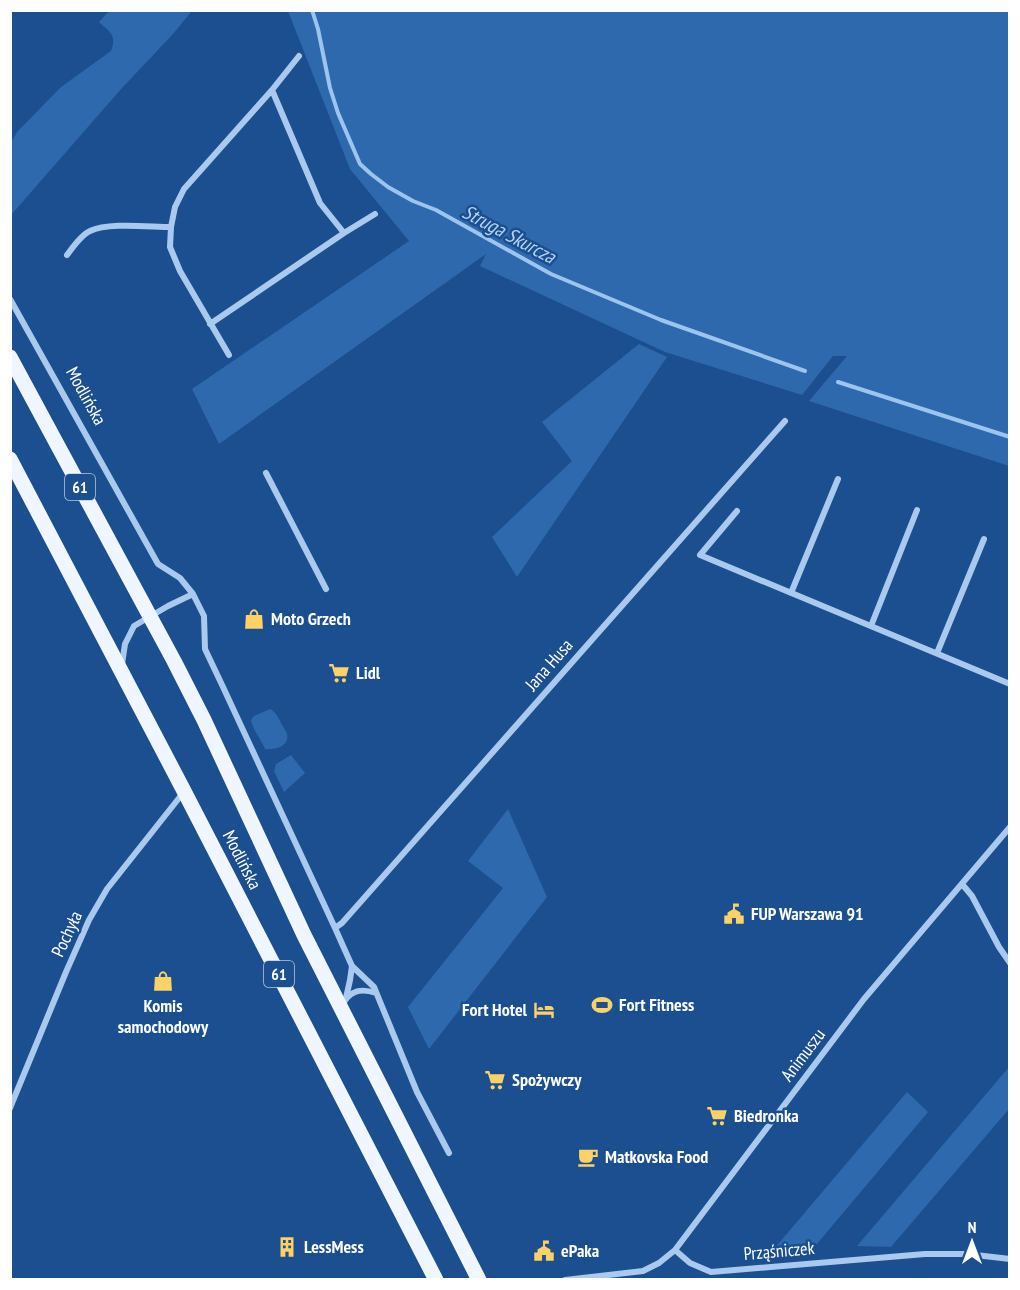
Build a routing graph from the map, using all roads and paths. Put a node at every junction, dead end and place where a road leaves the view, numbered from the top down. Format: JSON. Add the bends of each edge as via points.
{"nodes":[{"id":1,"x":299,"y":56,"type":"dead end"},
{"id":2,"x":272,"y":90,"type":"junction"},
{"id":3,"x":375,"y":214,"type":"dead end"},
{"id":4,"x":171,"y":227,"type":"junction"},
{"id":5,"x":344,"y":232,"type":"junction"},
{"id":6,"x":67,"y":255,"type":"dead end"},
{"id":7,"x":10,"y":299,"type":"edge"},
{"id":8,"x":210,"y":324,"type":"junction"},
{"id":9,"x":229,"y":355,"type":"dead end"},
{"id":10,"x":10,"y":357,"type":"edge"},
{"id":11,"x":785,"y":421,"type":"dead end"},
{"id":12,"x":10,"y":459,"type":"edge"},
{"id":13,"x":267,"y":473,"type":"dead end"},
{"id":14,"x":838,"y":479,"type":"dead end"},
{"id":15,"x":917,"y":510,"type":"dead end"},
{"id":16,"x":737,"y":511,"type":"dead end"},
{"id":17,"x":984,"y":539,"type":"dead end"},
{"id":18,"x":326,"y":589,"type":"dead end"},
{"id":19,"x":791,"y":593,"type":"junction"},
{"id":20,"x":193,"y":594,"type":"junction"},
{"id":21,"x":150,"y":617,"type":"junction"},
{"id":22,"x":871,"y":626,"type":"junction"},
{"id":23,"x":937,"y":652,"type":"junction"},
{"id":24,"x":121,"y":669,"type":"junction"},
{"id":25,"x":1009,"y":682,"type":"edge"},
{"id":26,"x":184,"y":791,"type":"junction"},
{"id":27,"x":1010,"y":827,"type":"edge"},
{"id":28,"x":962,"y":884,"type":"junction"},
{"id":29,"x":336,"y":928,"type":"junction"},
{"id":30,"x":1010,"y":963,"type":"edge"},
{"id":31,"x":352,"y":966,"type":"junction"},
{"id":32,"x":376,"y":993,"type":"junction"},
{"id":33,"x":343,"y":1003,"type":"junction"},
{"id":34,"x":10,"y":1108,"type":"edge"},
{"id":35,"x":449,"y":1153,"type":"dead end"},
{"id":36,"x":675,"y":1250,"type":"junction"},
{"id":37,"x":1010,"y":1258,"type":"edge"},
{"id":38,"x":436,"y":1280,"type":"edge"},
{"id":39,"x":479,"y":1280,"type":"edge"},
{"id":40,"x":565,"y":1280,"type":"edge"}],
"edges":[{"from":1,"to":2,"type":"street"},
{"from":2,"to":4,"type":"street","via":[[183,189]]},
{"from":2,"to":5,"type":"street","via":[[320,203]]},
{"from":3,"to":5,"type":"street"},
{"from":4,"to":6,"type":"street","via":[[99,228],[88,232]]},
{"from":4,"to":8,"type":"street","via":[[173,255]]},
{"from":5,"to":8,"type":"street"},
{"from":7,"to":20,"type":"street","name":"Modlińska","via":[[158,564],[180,578]]},
{"from":8,"to":9,"type":"street"},
{"from":10,"to":21,"type":"main road","name":"Modlińska","number":"61"},
{"from":11,"to":29,"type":"street","name":"Jana Husa"},
{"from":12,"to":24,"type":"main road","name":"Modlińska","number":"61"},
{"from":13,"to":18,"type":"street"},
{"from":14,"to":19,"type":"street"},
{"from":15,"to":22,"type":"street"},
{"from":16,"to":19,"type":"street","via":[[700,555]]},
{"from":17,"to":23,"type":"street"},
{"from":19,"to":22,"type":"street"},
{"from":20,"to":21,"type":"street"},
{"from":20,"to":29,"type":"street","name":"Modlińska","via":[[204,616],[206,649]]},
{"from":21,"to":24,"type":"street","via":[[134,626],[125,644]]},
{"from":21,"to":33,"type":"main road","name":"Modlińska","number":"61","via":[[204,720],[304,935]]},
{"from":22,"to":23,"type":"street"},
{"from":23,"to":25,"type":"street"},
{"from":24,"to":26,"type":"main road","name":"Modlińska","number":"61"},
{"from":26,"to":34,"type":"street","name":"Pochyła","via":[[107,889],[89,920]]},
{"from":26,"to":38,"type":"main road","name":"Modlińska","number":"61"},
{"from":27,"to":28,"type":"street","name":"Animuszu"},
{"from":28,"to":30,"type":"street"},
{"from":28,"to":36,"type":"street","name":"Animuszu","via":[[864,999]]},
{"from":29,"to":31,"type":"street","name":"Modlińska"},
{"from":31,"to":32,"type":"street","name":"Modlińska"},
{"from":31,"to":33,"type":"street"},
{"from":32,"to":33,"type":"street","via":[[355,992]]},
{"from":32,"to":35,"type":"street","name":"Modlińska","via":[[417,1092]]},
{"from":33,"to":39,"type":"main road","name":"Modlińska","number":"61"},
{"from":36,"to":37,"type":"street","name":"Prząśniczek","via":[[690,1263],[711,1272],[925,1254]]},
{"from":36,"to":40,"type":"street","via":[[643,1271]]}]}
